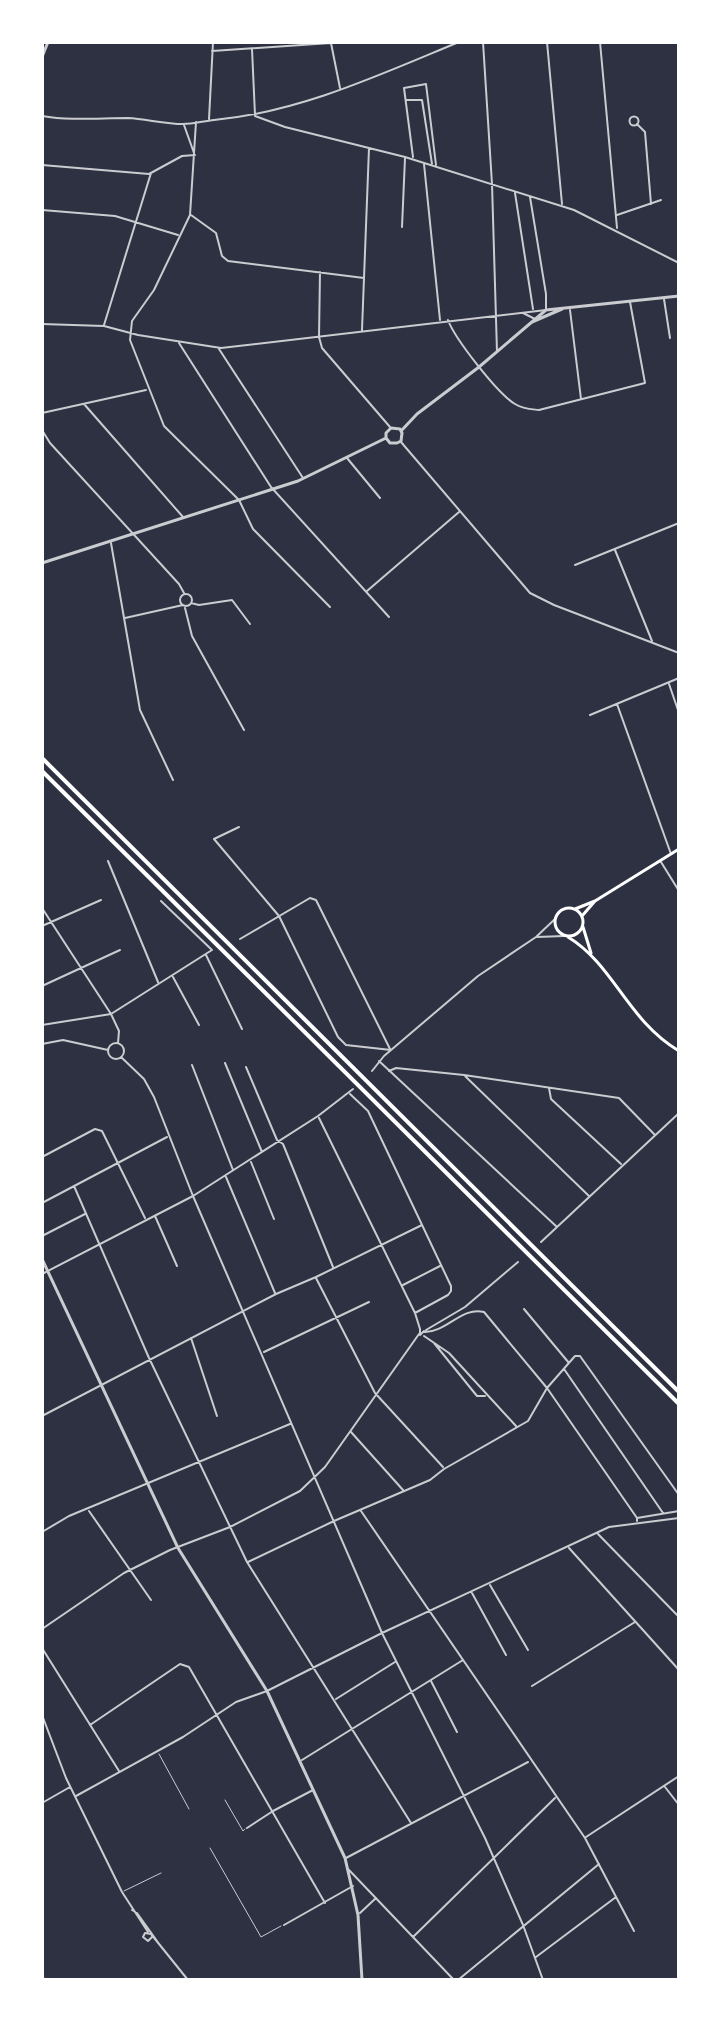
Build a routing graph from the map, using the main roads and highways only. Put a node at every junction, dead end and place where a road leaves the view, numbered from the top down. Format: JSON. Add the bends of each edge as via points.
{"nodes":[{"id":1,"x":42,"y":758,"type":"edge"},
{"id":2,"x":42,"y":771,"type":"edge"},
{"id":3,"x":679,"y":849,"type":"edge"},
{"id":4,"x":595,"y":901,"type":"junction"},
{"id":5,"x":575,"y":909,"type":"junction"},
{"id":6,"x":582,"y":916,"type":"junction"},
{"id":7,"x":583,"y":927,"type":"junction"},
{"id":8,"x":566,"y":936,"type":"junction"},
{"id":9,"x":591,"y":953,"type":"junction"},
{"id":10,"x":679,"y":1051,"type":"edge"},
{"id":11,"x":679,"y":1392,"type":"edge"},
{"id":12,"x":679,"y":1404,"type":"edge"},
{"id":13,"x":42,"y":1979,"type":"edge"},
{"id":14,"x":49,"y":1980,"type":"edge"}],
"edges":[{"from":1,"to":11,"type":"highway"},
{"from":2,"to":12,"type":"highway"},
{"from":3,"to":4,"type":"main road"},
{"from":4,"to":5,"type":"main road"},
{"from":4,"to":6,"type":"main road"},
{"from":5,"to":6,"type":"main road"},
{"from":5,"to":8,"type":"main road","via":[[566,908],[556,918],[556,927]]},
{"from":6,"to":7,"type":"main road"},
{"from":7,"to":8,"type":"main road","via":[[577,935]]},
{"from":7,"to":9,"type":"main road"},
{"from":8,"to":9,"type":"main road"},
{"from":9,"to":10,"type":"main road","via":[[638,1016]]},
{"from":13,"to":14,"type":"main road"}]}
